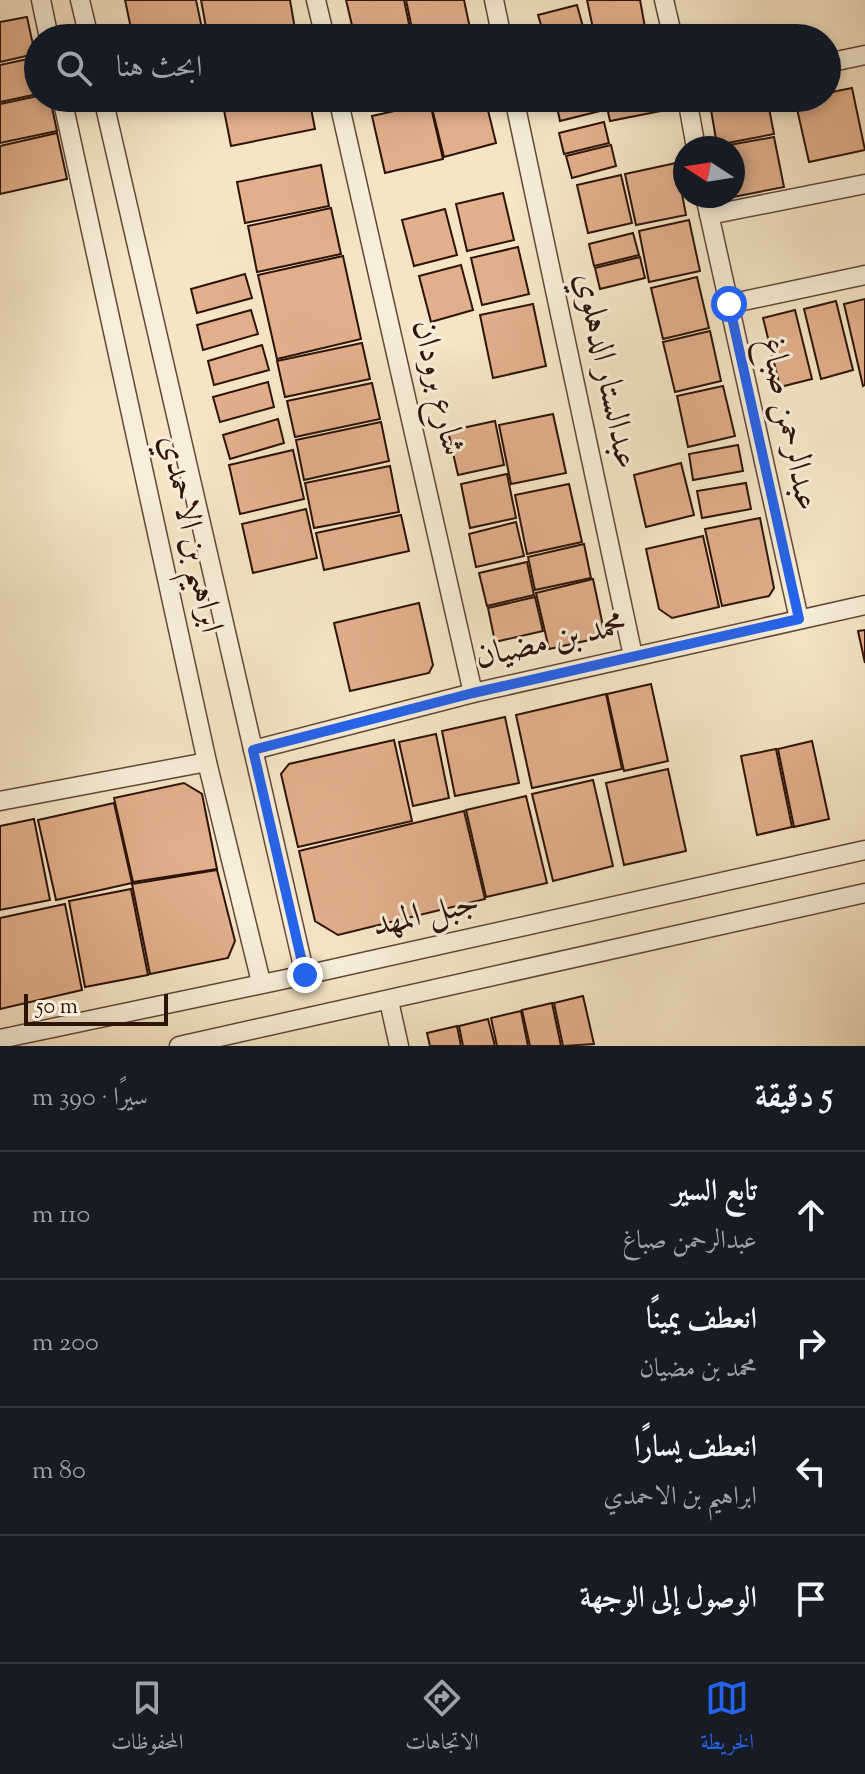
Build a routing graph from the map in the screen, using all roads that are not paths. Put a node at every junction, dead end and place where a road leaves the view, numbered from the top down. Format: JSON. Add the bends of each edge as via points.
{"nodes":[{"id":1,"x":41,"y":0,"type":"edge"},
{"id":2,"x":80,"y":0,"type":"edge"},
{"id":3,"x":316,"y":0,"type":"edge"},
{"id":4,"x":664,"y":0,"type":"edge"},
{"id":5,"x":499,"y":1,"type":"edge"},
{"id":6,"x":46,"y":24,"type":"edge"},
{"id":7,"x":86,"y":24,"type":"edge"},
{"id":8,"x":322,"y":24,"type":"edge"},
{"id":9,"x":501,"y":24,"type":"edge"},
{"id":10,"x":670,"y":24,"type":"edge"},
{"id":11,"x":865,"y":55,"type":"edge"},
{"id":12,"x":841,"y":60,"type":"edge"},
{"id":13,"x":65,"y":112,"type":"edge"},
{"id":14,"x":106,"y":112,"type":"edge"},
{"id":15,"x":341,"y":112,"type":"edge"},
{"id":16,"x":517,"y":112,"type":"edge"},
{"id":17,"x":690,"y":112,"type":"edge"},
{"id":18,"x":694,"y":136,"type":"edge"},
{"id":19,"x":865,"y":184,"type":"edge"},
{"id":20,"x":708,"y":208,"type":"edge"},
{"id":21,"x":709,"y":215,"type":"junction"},
{"id":22,"x":865,"y":275,"type":"edge"},
{"id":23,"x":729,"y":304,"type":"junction"},
{"id":24,"x":865,"y":605,"type":"edge"},
{"id":25,"x":799,"y":619,"type":"junction"},
{"id":26,"x":633,"y":656,"type":"junction"},
{"id":27,"x":473,"y":693,"type":"junction"},
{"id":28,"x":253,"y":750,"type":"junction"},
{"id":29,"x":207,"y":762,"type":"junction"},
{"id":30,"x":0,"y":801,"type":"edge"},
{"id":31,"x":865,"y":850,"type":"edge"},
{"id":32,"x":865,"y":893,"type":"edge"},
{"id":33,"x":305,"y":975,"type":"junction"},
{"id":34,"x":261,"y":982,"type":"junction"},
{"id":35,"x":389,"y":1001,"type":"junction"},
{"id":36,"x":0,"y":1039,"type":"edge"},
{"id":37,"x":179,"y":1046,"type":"edge"},
{"id":38,"x":399,"y":1046,"type":"edge"}],
"edges":[{"from":1,"to":6,"type":"street"},
{"from":2,"to":7,"type":"street"},
{"from":3,"to":8,"type":"street"},
{"from":4,"to":10,"type":"street"},
{"from":5,"to":9,"type":"street"},
{"from":11,"to":12,"type":"street"},
{"from":13,"to":29,"type":"street","name":"ابراهيم بن الاحمدي"},
{"from":14,"to":28,"type":"street","name":"ابراهيم بن الاحمدي"},
{"from":15,"to":27,"type":"street","name":"شارع برودان"},
{"from":16,"to":26,"type":"street","name":"عبدالستار الدهلوي"},
{"from":17,"to":18,"type":"street"},
{"from":19,"to":21,"type":"street"},
{"from":20,"to":21,"type":"street","name":"عبدالرحمن صباغ"},
{"from":21,"to":23,"type":"street","name":"عبدالرحمن صباغ"},
{"from":22,"to":23,"type":"street"},
{"from":23,"to":25,"type":"street","name":"عبدالرحمن صباغ"},
{"from":24,"to":25,"type":"street","name":"محمد بن مضيان"},
{"from":25,"to":26,"type":"street","name":"محمد بن مضيان"},
{"from":26,"to":27,"type":"street","name":"محمد بن مضيان"},
{"from":27,"to":28,"type":"street","name":"محمد بن مضيان"},
{"from":28,"to":33,"type":"street","name":"ابراهيم بن الاحمدي"},
{"from":29,"to":30,"type":"street"},
{"from":29,"to":34,"type":"street","name":"ابراهيم بن الاحمدي"},
{"from":31,"to":33,"type":"street","name":"جبل المهد"},
{"from":32,"to":35,"type":"street"},
{"from":33,"to":34,"type":"street","name":"جبل المهد"},
{"from":34,"to":36,"type":"street","name":"جبل المهد"},
{"from":35,"to":37,"type":"street"},
{"from":35,"to":38,"type":"street"}]}
